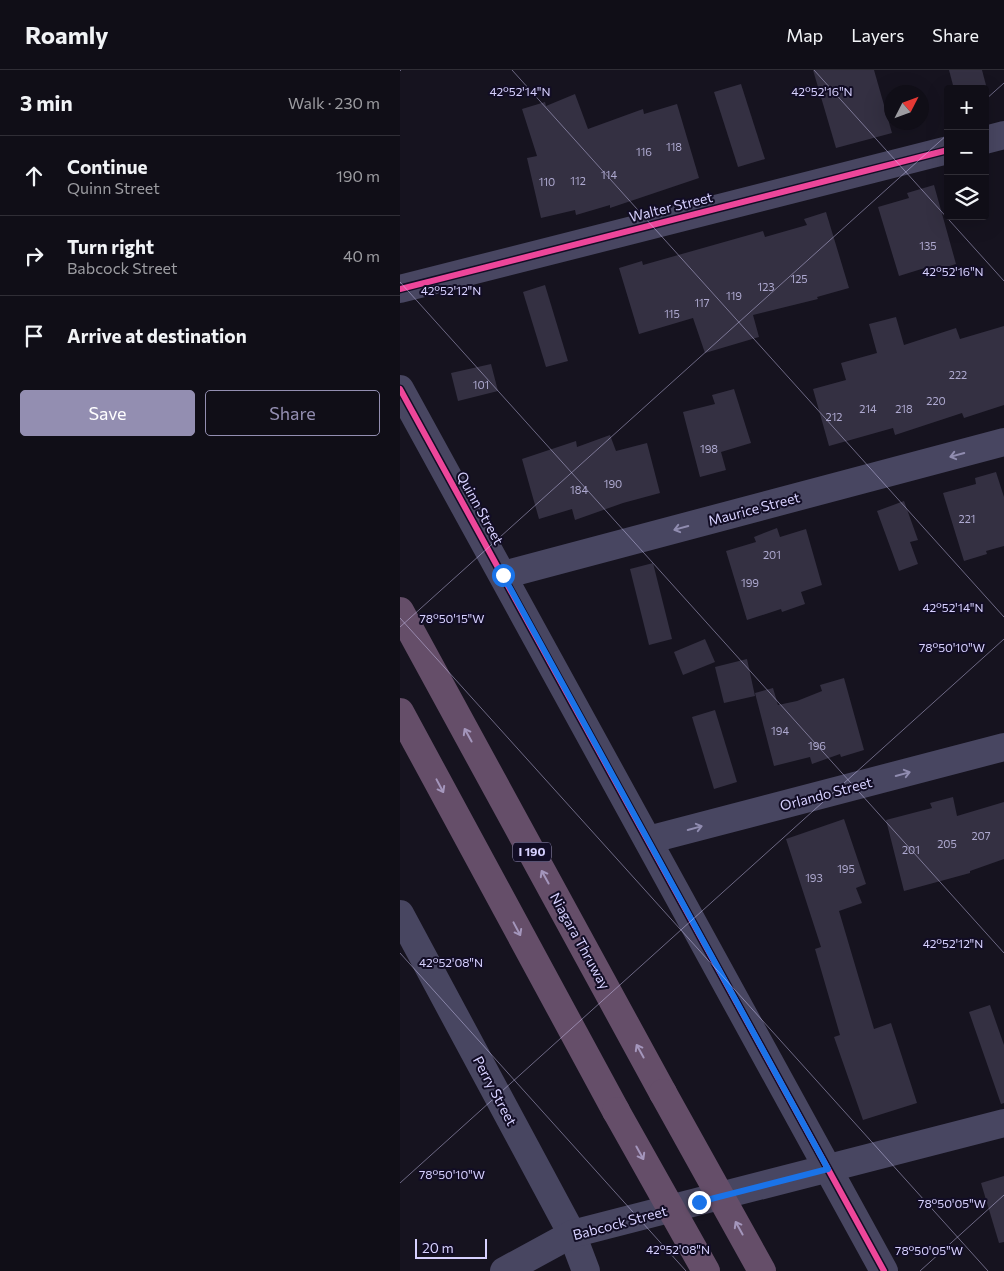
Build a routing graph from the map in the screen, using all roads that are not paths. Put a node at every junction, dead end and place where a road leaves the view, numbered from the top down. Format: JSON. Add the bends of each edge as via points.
{"nodes":[{"id":1,"x":1004,"y":136,"type":"edge"},
{"id":2,"x":989,"y":139,"type":"edge"},
{"id":3,"x":944,"y":151,"type":"edge"},
{"id":4,"x":400,"y":289,"type":"edge"},
{"id":5,"x":400,"y":389,"type":"edge"},
{"id":6,"x":1004,"y":442,"type":"edge"},
{"id":7,"x":503,"y":575,"type":"junction"},
{"id":8,"x":400,"y":611,"type":"edge"},
{"id":9,"x":400,"y":712,"type":"edge"},
{"id":10,"x":1004,"y":748,"type":"edge"},
{"id":11,"x":648,"y":840,"type":"junction"},
{"id":12,"x":403,"y":926,"type":"edge"},
{"id":13,"x":1004,"y":1123,"type":"edge"},
{"id":14,"x":828,"y":1169,"type":"junction"},
{"id":15,"x":572,"y":1234,"type":"junction"},
{"id":16,"x":504,"y":1271,"type":"edge"},
{"id":17,"x":586,"y":1271,"type":"edge"},
{"id":18,"x":706,"y":1271,"type":"edge"},
{"id":19,"x":762,"y":1271,"type":"edge"},
{"id":20,"x":884,"y":1271,"type":"edge"}],
"edges":[{"from":1,"to":2,"type":"street"},
{"from":3,"to":4,"type":"street","name":"Walter Street"},
{"from":5,"to":7,"type":"street","name":"Quinn Street"},
{"from":6,"to":7,"type":"street","name":"Maurice Street","one_way":true},
{"from":7,"to":11,"type":"street","name":"Quinn Street"},
{"from":19,"to":8,"type":"highway","name":"Niagara Thruway","number":"I 190","one_way":true,"bridge":true},
{"from":9,"to":18,"type":"highway","one_way":true,"bridge":true},
{"from":11,"to":10,"type":"street","name":"Orlando Street","one_way":true},
{"from":11,"to":14,"type":"street","name":"Quinn Street"},
{"from":12,"to":15,"type":"street","name":"Perry Street"},
{"from":13,"to":14,"type":"street","name":"Babcock Street"},
{"from":14,"to":15,"type":"street","name":"Babcock Street"},
{"from":14,"to":20,"type":"street","name":"Quinn Street"},
{"from":15,"to":16,"type":"street","name":"Babcock Street"},
{"from":15,"to":17,"type":"street","name":"Perry Street"}]}
